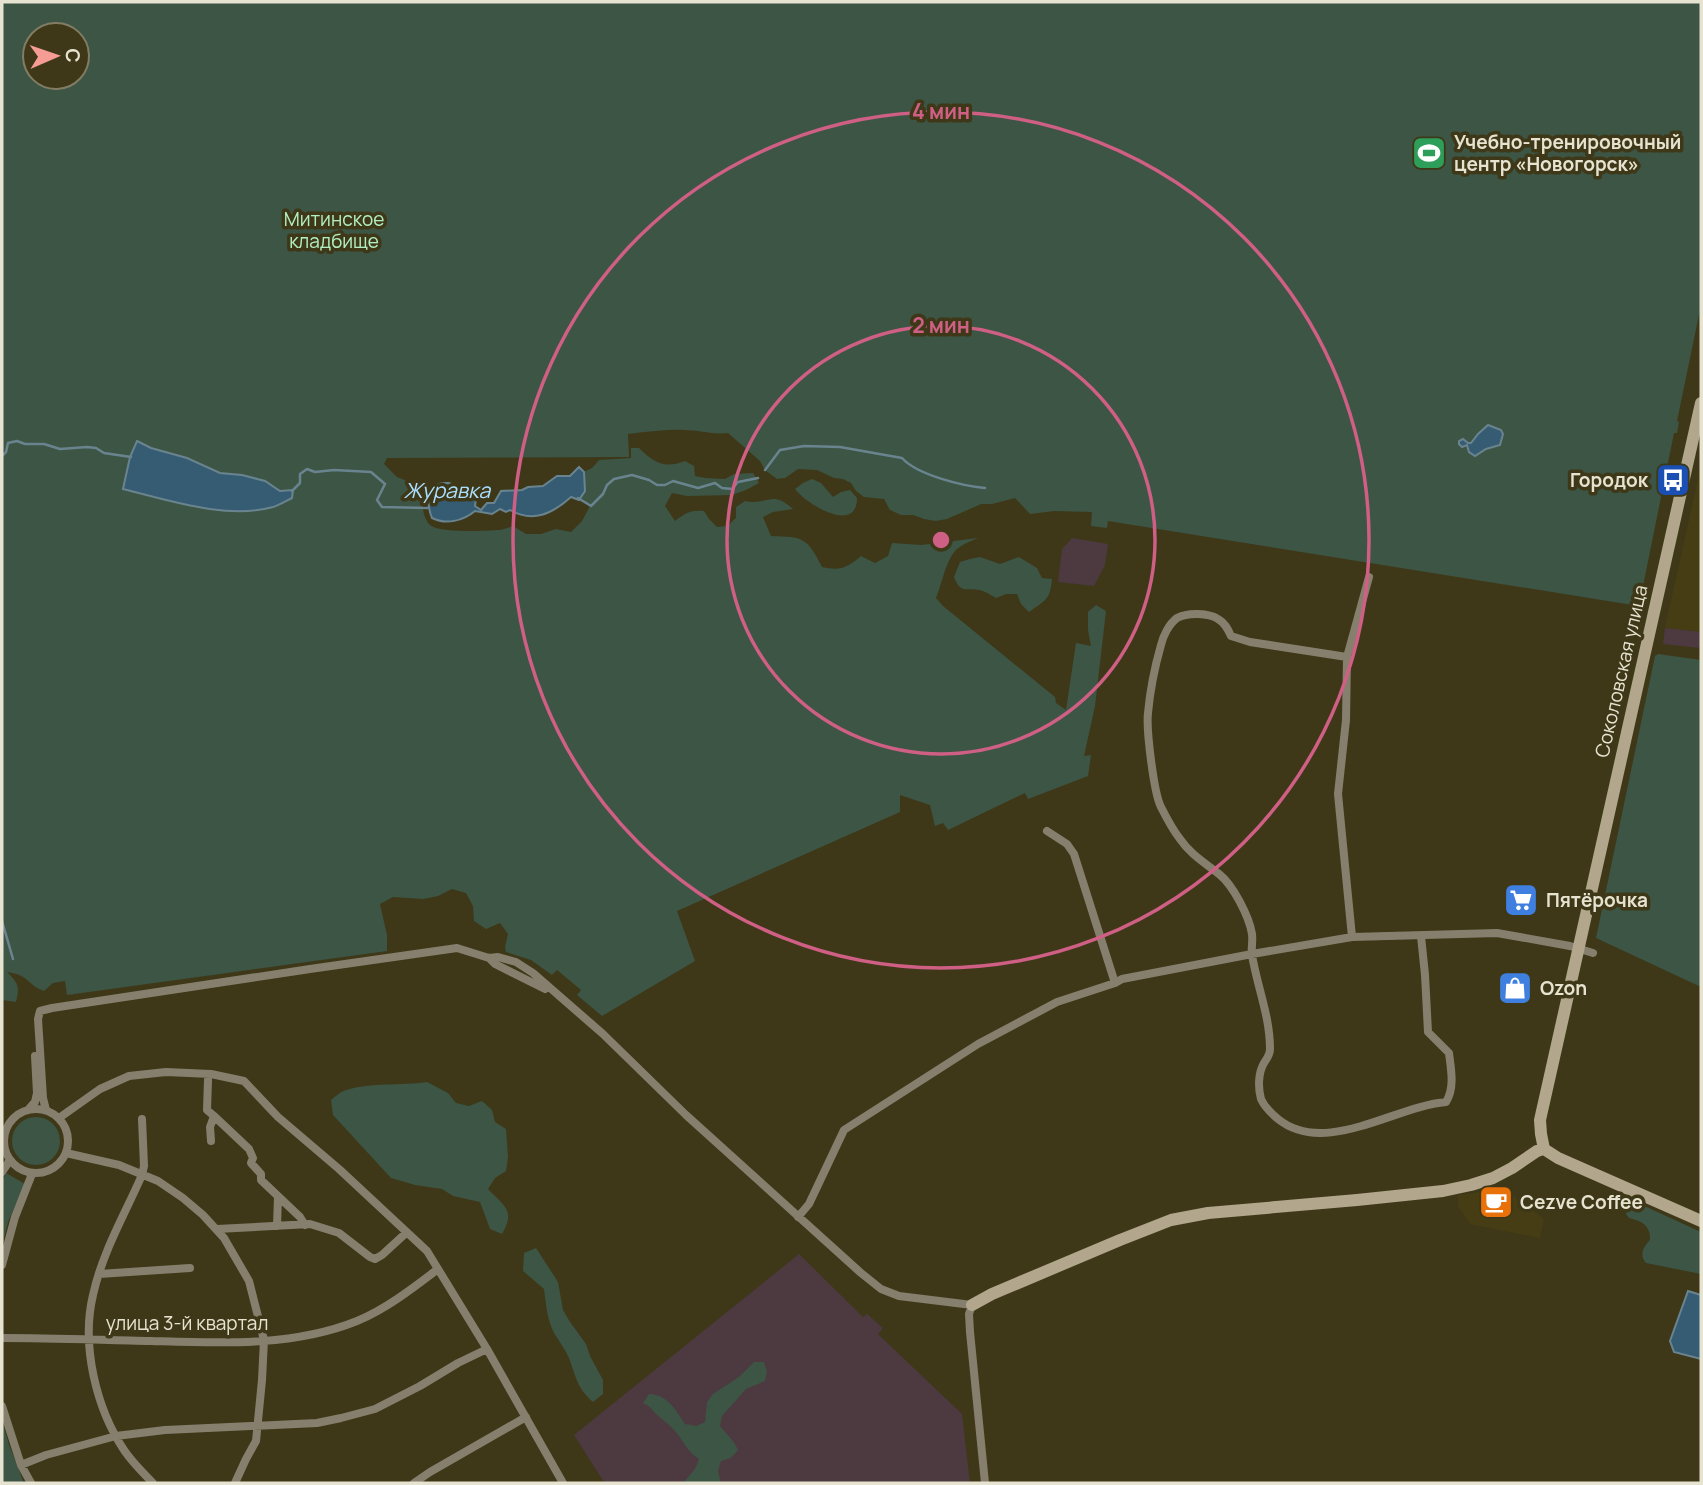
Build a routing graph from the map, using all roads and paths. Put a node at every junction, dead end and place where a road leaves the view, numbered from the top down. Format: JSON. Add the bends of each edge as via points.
{"nodes":[{"id":1,"x":1701,"y":403,"type":"edge"},
{"id":2,"x":1369,"y":577,"type":"dead end"},
{"id":3,"x":1347,"y":657,"type":"junction"},
{"id":4,"x":1047,"y":831,"type":"dead end"},
{"id":5,"x":1421,"y":936,"type":"junction"},
{"id":6,"x":1352,"y":937,"type":"junction"},
{"id":7,"x":1579,"y":948,"type":"junction"},
{"id":8,"x":1593,"y":953,"type":"dead end"},
{"id":9,"x":1252,"y":954,"type":"junction"},
{"id":10,"x":1115,"y":983,"type":"junction"},
{"id":11,"x":52,"y":1008,"type":"junction"},
{"id":12,"x":208,"y":1080,"type":"dead end"},
{"id":13,"x":46,"y":1110,"type":"junction"},
{"id":14,"x":27,"y":1111,"type":"junction"},
{"id":15,"x":214,"y":1116,"type":"junction"},
{"id":16,"x":59,"y":1118,"type":"junction"},
{"id":17,"x":142,"y":1119,"type":"dead end"},
{"id":18,"x":211,"y":1141,"type":"dead end"},
{"id":19,"x":3,"y":1143,"type":"edge"},
{"id":20,"x":1544,"y":1149,"type":"junction"},
{"id":21,"x":66,"y":1153,"type":"junction"},
{"id":22,"x":10,"y":1160,"type":"junction"},
{"id":23,"x":2,"y":1172,"type":"edge"},
{"id":24,"x":32,"y":1174,"type":"junction"},
{"id":25,"x":142,"y":1175,"type":"junction"},
{"id":26,"x":278,"y":1197,"type":"junction"},
{"id":27,"x":798,"y":1217,"type":"junction"},
{"id":28,"x":1701,"y":1221,"type":"edge"},
{"id":29,"x":305,"y":1225,"type":"junction"},
{"id":30,"x":277,"y":1226,"type":"junction"},
{"id":31,"x":217,"y":1229,"type":"junction"},
{"id":32,"x":406,"y":1233,"type":"junction"},
{"id":33,"x":2,"y":1265,"type":"edge"},
{"id":34,"x":190,"y":1268,"type":"dead end"},
{"id":35,"x":438,"y":1269,"type":"junction"},
{"id":36,"x":99,"y":1274,"type":"junction"},
{"id":37,"x":972,"y":1305,"type":"junction"},
{"id":38,"x":2,"y":1338,"type":"edge"},
{"id":39,"x":90,"y":1339,"type":"junction"},
{"id":40,"x":264,"y":1340,"type":"junction"},
{"id":41,"x":487,"y":1349,"type":"junction"},
{"id":42,"x":2,"y":1406,"type":"edge"},
{"id":43,"x":526,"y":1417,"type":"junction"},
{"id":44,"x":258,"y":1426,"type":"junction"},
{"id":45,"x":116,"y":1436,"type":"junction"},
{"id":46,"x":21,"y":1465,"type":"junction"},
{"id":47,"x":31,"y":1483,"type":"edge"},
{"id":48,"x":153,"y":1483,"type":"edge"},
{"id":49,"x":235,"y":1483,"type":"edge"},
{"id":50,"x":414,"y":1483,"type":"edge"},
{"id":51,"x":563,"y":1483,"type":"edge"},
{"id":52,"x":985,"y":1483,"type":"edge"}],
"edges":[{"from":1,"to":7,"type":"street","name":"Соколовская улица"},
{"from":2,"to":3,"type":"street"},
{"from":3,"to":6,"type":"street","via":[[1338,794]]},
{"from":3,"to":9,"type":"street","via":[[1250,642],[1231,636],[1212,616],[1191,614],[1169,626],[1162,641],[1148,720],[1160,806],[1180,839],[1222,876],[1244,907]]},
{"from":4,"to":10,"type":"street","via":[[1074,853]]},
{"from":5,"to":6,"type":"street"},
{"from":5,"to":7,"type":"street","via":[[1497,933]]},
{"from":5,"to":9,"type":"street","via":[[1428,1032],[1449,1053],[1451,1096],[1446,1102],[1340,1131],[1294,1128],[1262,1102],[1259,1076],[1270,1049]]},
{"from":6,"to":9,"type":"street"},
{"from":7,"to":8,"type":"street"},
{"from":7,"to":20,"type":"street","name":"Соколовская улица","via":[[1540,1120]]},
{"from":9,"to":10,"type":"street"},
{"from":10,"to":27,"type":"street","via":[[1057,1002],[978,1044],[844,1130],[809,1204]]},
{"from":11,"to":13,"type":"street","via":[[40,1012],[38,1019]]},
{"from":11,"to":14,"type":"street","via":[[35,1007],[37,1093]]},
{"from":11,"to":27,"type":"street","via":[[457,948],[489,958],[554,993]]},
{"from":12,"to":15,"type":"street","via":[[207,1110]]},
{"from":13,"to":14,"type":"street"},
{"from":13,"to":16,"type":"street"},
{"from":14,"to":19,"type":"street","via":[[9,1123]]},
{"from":15,"to":18,"type":"street"},
{"from":15,"to":26,"type":"street","via":[[249,1149],[261,1180]]},
{"from":16,"to":21,"type":"street","via":[[69,1139]]},
{"from":16,"to":32,"type":"street","via":[[100,1089],[129,1076],[166,1072],[244,1081]]},
{"from":17,"to":25,"type":"street"},
{"from":19,"to":22,"type":"street"},
{"from":20,"to":28,"type":"street"},
{"from":20,"to":37,"type":"street","via":[[1493,1178],[1452,1189],[1171,1220]]},
{"from":21,"to":24,"type":"street","via":[[49,1172]]},
{"from":21,"to":25,"type":"street"},
{"from":22,"to":23,"type":"street"},
{"from":22,"to":24,"type":"street"},
{"from":24,"to":33,"type":"street"},
{"from":25,"to":31,"type":"street","via":[[184,1198]]},
{"from":25,"to":36,"type":"street"},
{"from":26,"to":29,"type":"street"},
{"from":26,"to":30,"type":"street"},
{"from":27,"to":37,"type":"street","via":[[881,1289],[899,1296]]},
{"from":29,"to":30,"type":"street"},
{"from":29,"to":32,"type":"street","via":[[339,1233],[374,1259]]},
{"from":30,"to":31,"type":"street"},
{"from":31,"to":40,"type":"street","via":[[248,1281]]},
{"from":32,"to":35,"type":"street"},
{"from":34,"to":36,"type":"street"},
{"from":35,"to":40,"type":"street","name":"улица 3-й квартал","via":[[358,1321]]},
{"from":35,"to":41,"type":"street"},
{"from":36,"to":39,"type":"street","via":[[89,1315]]},
{"from":37,"to":52,"type":"street","via":[[969,1323]]},
{"from":38,"to":39,"type":"street","name":"улица 3-й квартал"},
{"from":39,"to":40,"type":"street","name":"улица 3-й квартал"},
{"from":39,"to":45,"type":"street","via":[[96,1384]]},
{"from":40,"to":44,"type":"street"},
{"from":41,"to":43,"type":"street"},
{"from":41,"to":44,"type":"street","via":[[376,1409],[317,1423]]},
{"from":42,"to":46,"type":"street"},
{"from":43,"to":50,"type":"street"},
{"from":43,"to":51,"type":"street"},
{"from":44,"to":45,"type":"street"},
{"from":44,"to":49,"type":"street","via":[[256,1441]]},
{"from":45,"to":46,"type":"street"},
{"from":45,"to":48,"type":"street"},
{"from":46,"to":47,"type":"street"}]}
